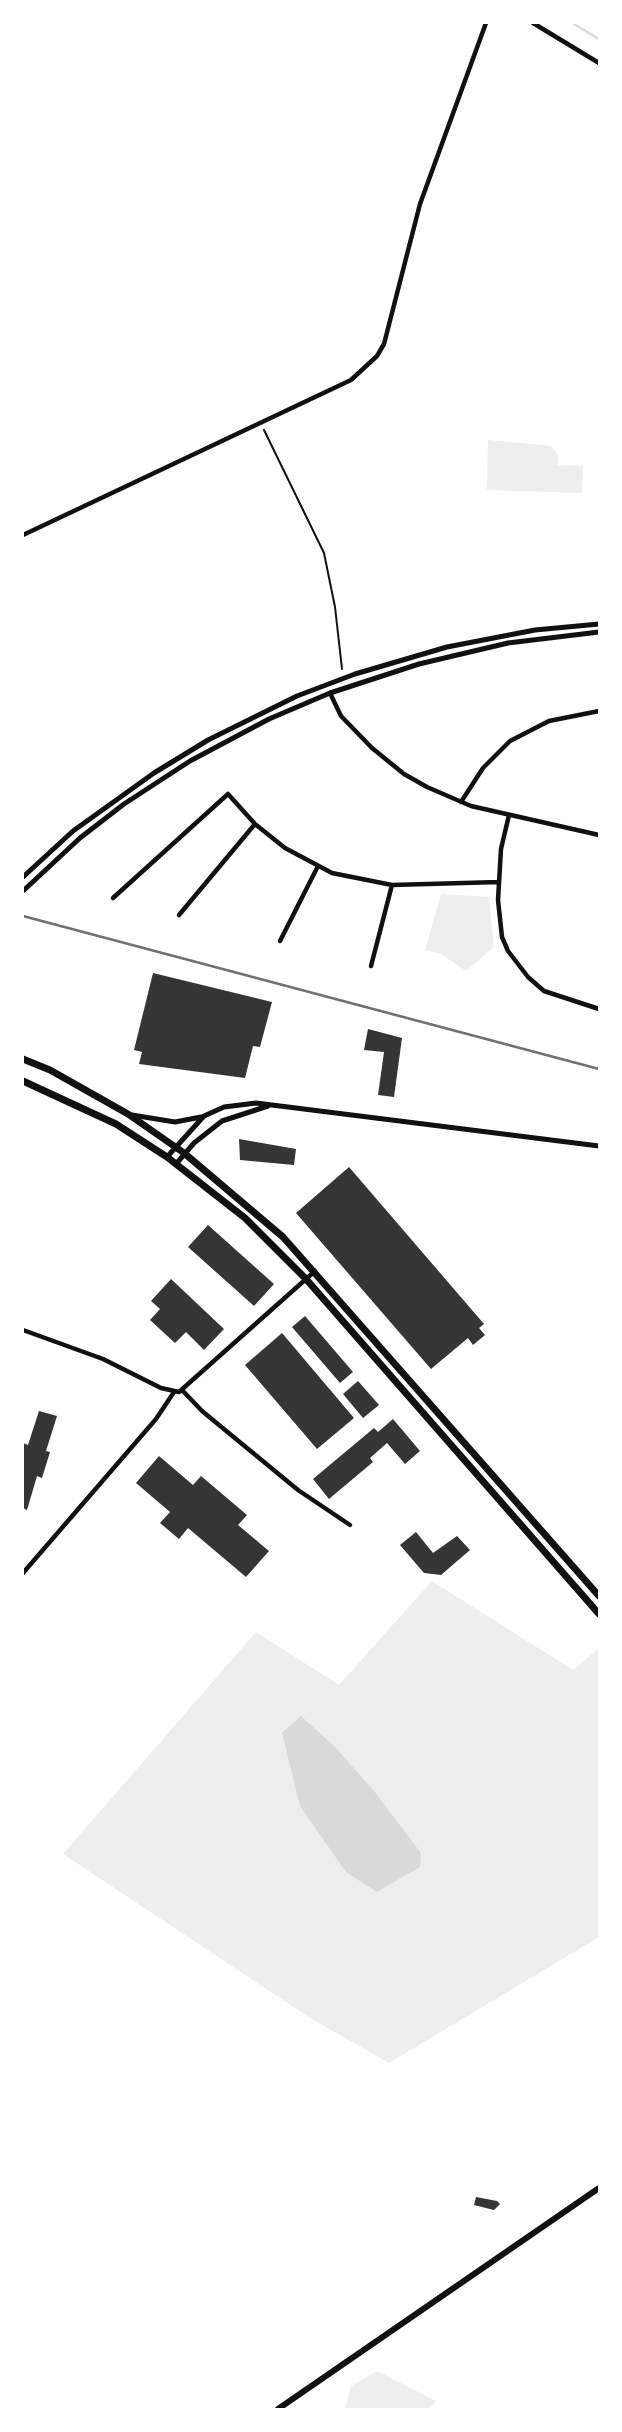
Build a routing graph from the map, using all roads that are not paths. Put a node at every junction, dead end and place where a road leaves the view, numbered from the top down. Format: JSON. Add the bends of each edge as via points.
{"nodes":[{"id":1,"x":486,"y":23,"type":"edge"},
{"id":2,"x":533,"y":23,"type":"edge"},
{"id":3,"x":599,"y":63,"type":"edge"},
{"id":4,"x":23,"y":535,"type":"edge"},
{"id":5,"x":599,"y":624,"type":"edge"},
{"id":6,"x":599,"y":632,"type":"edge"},
{"id":7,"x":330,"y":693,"type":"junction"},
{"id":8,"x":599,"y":711,"type":"edge"},
{"id":9,"x":461,"y":802,"type":"junction"},
{"id":10,"x":509,"y":814,"type":"junction"},
{"id":11,"x":255,"y":824,"type":"junction"},
{"id":12,"x":599,"y":835,"type":"edge"},
{"id":13,"x":317,"y":868,"type":"junction"},
{"id":14,"x":23,"y":877,"type":"edge"},
{"id":15,"x":499,"y":882,"type":"junction"},
{"id":16,"x":392,"y":885,"type":"junction"},
{"id":17,"x":23,"y":891,"type":"edge"},
{"id":18,"x":113,"y":898,"type":"dead end"},
{"id":19,"x":179,"y":915,"type":"dead end"},
{"id":20,"x":280,"y":941,"type":"dead end"},
{"id":21,"x":371,"y":966,"type":"dead end"},
{"id":22,"x":599,"y":1009,"type":"edge"},
{"id":23,"x":23,"y":1059,"type":"edge"},
{"id":24,"x":23,"y":1081,"type":"edge"},
{"id":25,"x":270,"y":1105,"type":"junction"},
{"id":26,"x":128,"y":1114,"type":"junction"},
{"id":27,"x":204,"y":1116,"type":"junction"},
{"id":28,"x":599,"y":1146,"type":"edge"},
{"id":29,"x":175,"y":1147,"type":"junction"},
{"id":30,"x":184,"y":1153,"type":"junction"},
{"id":31,"x":167,"y":1157,"type":"junction"},
{"id":32,"x":176,"y":1164,"type":"junction"},
{"id":33,"x":315,"y":1271,"type":"junction"},
{"id":34,"x":306,"y":1279,"type":"junction"},
{"id":35,"x":23,"y":1330,"type":"edge"},
{"id":36,"x":182,"y":1390,"type":"junction"},
{"id":37,"x":174,"y":1392,"type":"junction"},
{"id":38,"x":350,"y":1525,"type":"dead end"},
{"id":39,"x":23,"y":1573,"type":"edge"},
{"id":40,"x":599,"y":1596,"type":"edge"},
{"id":41,"x":599,"y":1614,"type":"edge"},
{"id":42,"x":599,"y":2188,"type":"edge"},
{"id":43,"x":278,"y":2409,"type":"edge"}],
"edges":[{"from":1,"to":4,"type":"street","via":[[420,204],[377,356],[351,380]]},
{"from":2,"to":3,"type":"street"},
{"from":5,"to":14,"type":"street","via":[[535,630],[447,647],[297,696],[154,773],[73,831]]},
{"from":6,"to":7,"type":"street","via":[[479,650],[387,672]]},
{"from":7,"to":9,"type":"street","via":[[341,716],[378,754],[404,774]]},
{"from":7,"to":17,"type":"street","via":[[241,733],[165,776],[90,830]]},
{"from":8,"to":9,"type":"street","via":[[549,721],[510,741],[483,768]]},
{"from":9,"to":10,"type":"street"},
{"from":10,"to":12,"type":"street"},
{"from":10,"to":15,"type":"street"},
{"from":11,"to":13,"type":"street"},
{"from":11,"to":18,"type":"street","via":[[228,794]]},
{"from":11,"to":19,"type":"street"},
{"from":13,"to":16,"type":"street"},
{"from":13,"to":20,"type":"street"},
{"from":15,"to":16,"type":"street"},
{"from":15,"to":22,"type":"street","via":[[502,937],[514,961],[544,991]]},
{"from":16,"to":21,"type":"street"},
{"from":23,"to":26,"type":"main road"},
{"from":24,"to":31,"type":"main road","via":[[116,1124]]},
{"from":25,"to":27,"type":"street","via":[[241,1104]]},
{"from":25,"to":28,"type":"street"},
{"from":25,"to":30,"type":"street","via":[[222,1121]]},
{"from":26,"to":27,"type":"street","via":[[175,1122]]},
{"from":26,"to":29,"type":"main road"},
{"from":27,"to":29,"type":"street"},
{"from":29,"to":30,"type":"main road"},
{"from":29,"to":31,"type":"street"},
{"from":30,"to":32,"type":"street"},
{"from":30,"to":33,"type":"main road","via":[[283,1237]]},
{"from":31,"to":32,"type":"main road"},
{"from":32,"to":34,"type":"main road","via":[[245,1218]]},
{"from":33,"to":34,"type":"street"},
{"from":33,"to":40,"type":"main road"},
{"from":34,"to":36,"type":"street"},
{"from":34,"to":41,"type":"main road"},
{"from":35,"to":37,"type":"street","via":[[103,1359]]},
{"from":36,"to":37,"type":"street"},
{"from":36,"to":38,"type":"street","via":[[308,1499]]},
{"from":37,"to":39,"type":"street"},
{"from":42,"to":43,"type":"main road"}]}
